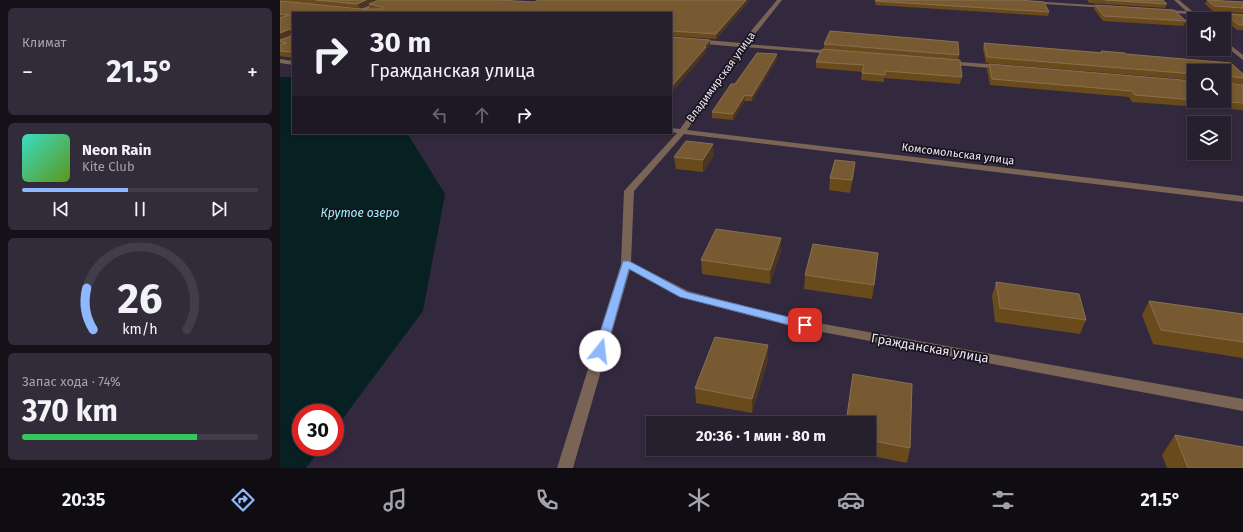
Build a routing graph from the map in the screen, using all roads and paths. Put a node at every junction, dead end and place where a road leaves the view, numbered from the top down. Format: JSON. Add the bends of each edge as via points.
{"nodes":[{"id":1,"x":387,"y":0,"type":"edge"},
{"id":2,"x":780,"y":0,"type":"edge"},
{"id":3,"x":1176,"y":0,"type":"edge"},
{"id":4,"x":1024,"y":2,"type":"edge"},
{"id":5,"x":1111,"y":8,"type":"edge"},
{"id":6,"x":1159,"y":10,"type":"edge"},
{"id":7,"x":354,"y":11,"type":"edge"},
{"id":8,"x":373,"y":12,"type":"edge"},
{"id":9,"x":1190,"y":12,"type":"joint"},
{"id":10,"x":1231,"y":15,"type":"edge"},
{"id":11,"x":1243,"y":16,"type":"edge"},
{"id":12,"x":672,"y":39,"type":"edge"},
{"id":13,"x":742,"y":46,"type":"junction"},
{"id":14,"x":1231,"y":48,"type":"edge"},
{"id":15,"x":837,"y":54,"type":"edge"},
{"id":16,"x":1243,"y":58,"type":"edge"},
{"id":17,"x":280,"y":61,"type":"edge"},
{"id":18,"x":940,"y":62,"type":"edge"},
{"id":19,"x":292,"y":63,"type":"edge"},
{"id":20,"x":1012,"y":68,"type":"edge"},
{"id":21,"x":677,"y":131,"type":"edge"},
{"id":22,"x":1243,"y":199,"type":"edge"},
{"id":23,"x":626,"y":264,"type":"junction"},
{"id":24,"x":1243,"y":405,"type":"edge"},
{"id":25,"x":565,"y":468,"type":"edge"}],
"edges":[{"from":1,"to":7,"type":"street"},
{"from":2,"to":13,"type":"street","name":"Владимирская улица"},
{"from":3,"to":9,"type":"street"},
{"from":4,"to":5,"type":"street"},
{"from":6,"to":9,"type":"street"},
{"from":7,"to":8,"type":"street"},
{"from":10,"to":11,"type":"street"},
{"from":12,"to":13,"type":"street"},
{"from":13,"to":15,"type":"street"},
{"from":13,"to":21,"type":"street","name":"Владимирская улица"},
{"from":14,"to":16,"type":"street"},
{"from":17,"to":19,"type":"street"},
{"from":18,"to":20,"type":"street"},
{"from":21,"to":22,"type":"street","name":"Комсомольская улица"},
{"from":21,"to":23,"type":"street","name":"Владимирская улица","via":[[629,191]]},
{"from":23,"to":24,"type":"street","name":"Гражданская улица","via":[[684,294],[790,322]]},
{"from":23,"to":25,"type":"street","name":"Владимирская улица"}]}
